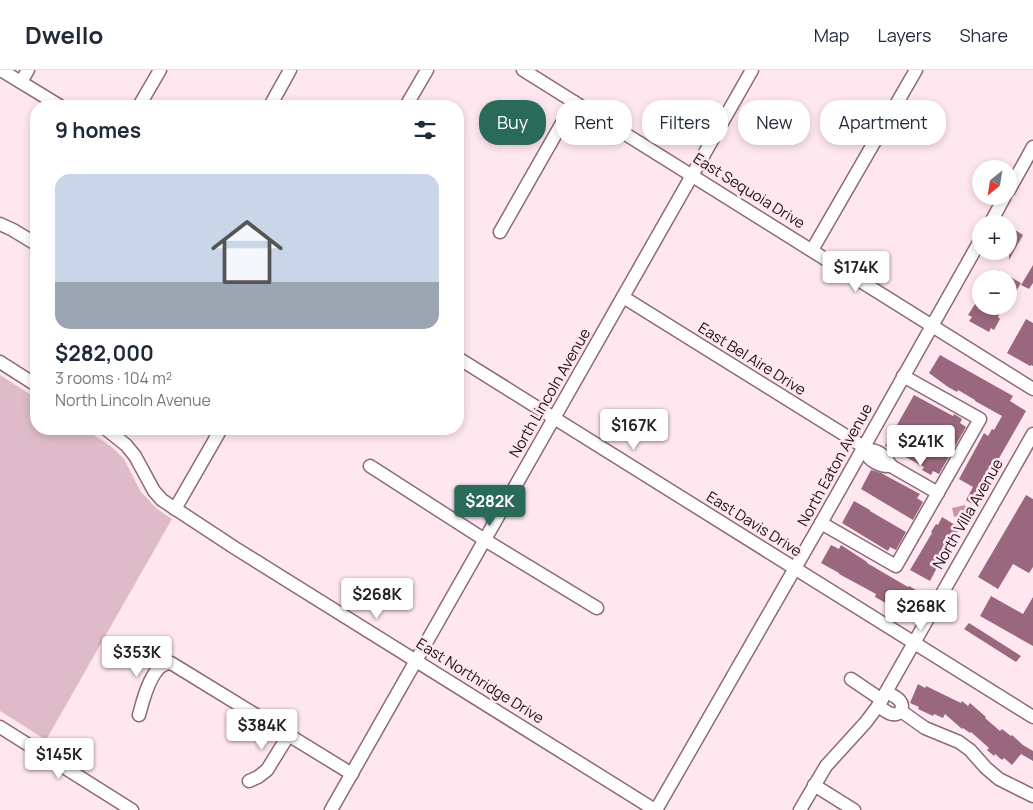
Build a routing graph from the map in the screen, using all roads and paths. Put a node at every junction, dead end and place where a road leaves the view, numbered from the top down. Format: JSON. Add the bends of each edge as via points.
{"nodes":[{"id":1,"x":1,"y":70,"type":"edge"},
{"id":2,"x":28,"y":70,"type":"edge"},
{"id":3,"x":160,"y":70,"type":"edge"},
{"id":4,"x":290,"y":70,"type":"edge"},
{"id":5,"x":427,"y":70,"type":"edge"},
{"id":6,"x":523,"y":70,"type":"edge"},
{"id":7,"x":752,"y":70,"type":"edge"},
{"id":8,"x":916,"y":70,"type":"edge"},
{"id":9,"x":21,"y":82,"type":"junction"},
{"id":10,"x":50,"y":100,"type":"edge"},
{"id":11,"x":142,"y":100,"type":"edge"},
{"id":12,"x":273,"y":100,"type":"edge"},
{"id":13,"x":410,"y":100,"type":"edge"},
{"id":14,"x":571,"y":100,"type":"edge"},
{"id":15,"x":556,"y":134,"type":"edge"},
{"id":16,"x":632,"y":138,"type":"edge"},
{"id":17,"x":1033,"y":147,"type":"edge"},
{"id":18,"x":1018,"y":174,"type":"edge"},
{"id":19,"x":692,"y":175,"type":"junction"},
{"id":20,"x":0,"y":224,"type":"edge"},
{"id":21,"x":500,"y":232,"type":"dead end"},
{"id":22,"x":30,"y":240,"type":"edge"},
{"id":23,"x":812,"y":250,"type":"junction"},
{"id":24,"x":972,"y":255,"type":"edge"},
{"id":25,"x":623,"y":297,"type":"junction"},
{"id":26,"x":932,"y":325,"type":"junction"},
{"id":27,"x":0,"y":362,"type":"edge"},
{"id":28,"x":464,"y":362,"type":"edge"},
{"id":29,"x":903,"y":376,"type":"junction"},
{"id":30,"x":30,"y":380,"type":"edge"},
{"id":31,"x":1033,"y":389,"type":"edge"},
{"id":32,"x":554,"y":418,"type":"junction"},
{"id":33,"x":1033,"y":434,"type":"edge"},
{"id":34,"x":114,"y":435,"type":"edge"},
{"id":35,"x":218,"y":435,"type":"edge"},
{"id":36,"x":864,"y":449,"type":"junction"},
{"id":37,"x":370,"y":466,"type":"dead end"},
{"id":38,"x":938,"y":493,"type":"junction"},
{"id":39,"x":175,"y":509,"type":"junction"},
{"id":40,"x":821,"y":523,"type":"junction"},
{"id":41,"x":485,"y":540,"type":"junction"},
{"id":42,"x":794,"y":569,"type":"junction"},
{"id":43,"x":597,"y":608,"type":"dead end"},
{"id":44,"x":914,"y":643,"type":"junction"},
{"id":45,"x":416,"y":661,"type":"junction"},
{"id":46,"x":852,"y":679,"type":"dead end"},
{"id":47,"x":882,"y":699,"type":"junction"},
{"id":48,"x":139,"y":715,"type":"dead end"},
{"id":49,"x":1033,"y":718,"type":"edge"},
{"id":50,"x":0,"y":727,"type":"edge"},
{"id":51,"x":288,"y":736,"type":"junction"},
{"id":52,"x":352,"y":774,"type":"junction"},
{"id":53,"x":249,"y":781,"type":"dead end"},
{"id":54,"x":814,"y":785,"type":"junction"},
{"id":55,"x":1033,"y":796,"type":"edge"},
{"id":56,"x":132,"y":810,"type":"edge"},
{"id":57,"x":331,"y":810,"type":"edge"},
{"id":58,"x":656,"y":810,"type":"edge"},
{"id":59,"x":800,"y":810,"type":"edge"},
{"id":60,"x":854,"y":810,"type":"edge"}],
"edges":[{"from":1,"to":9,"type":"street"},
{"from":2,"to":9,"type":"street"},
{"from":3,"to":11,"type":"street"},
{"from":4,"to":12,"type":"street"},
{"from":5,"to":13,"type":"street"},
{"from":6,"to":14,"type":"street","name":"East Sequoia Drive"},
{"from":7,"to":19,"type":"street","name":"North Lincoln Avenue"},
{"from":8,"to":23,"type":"street"},
{"from":9,"to":10,"type":"street"},
{"from":15,"to":21,"type":"street"},
{"from":16,"to":19,"type":"street","name":"East Sequoia Drive"},
{"from":17,"to":18,"type":"street"},
{"from":19,"to":23,"type":"street","name":"East Sequoia Drive"},
{"from":19,"to":25,"type":"street","name":"North Lincoln Avenue"},
{"from":20,"to":22,"type":"street"},
{"from":23,"to":26,"type":"street","name":"East Sequoia Drive"},
{"from":24,"to":26,"type":"street","name":"North Eaton Avenue"},
{"from":25,"to":32,"type":"street","name":"North Lincoln Avenue"},
{"from":25,"to":36,"type":"street","name":"East Bel Aire Drive"},
{"from":26,"to":29,"type":"street","name":"North Eaton Avenue"},
{"from":26,"to":31,"type":"street","name":"East Sequoia Drive"},
{"from":27,"to":30,"type":"street"},
{"from":28,"to":32,"type":"street","name":"East Davis Drive"},
{"from":29,"to":36,"type":"street","name":"North Eaton Avenue"},
{"from":29,"to":38,"type":"street","via":[[980,419]]},
{"from":32,"to":41,"type":"street","name":"North Lincoln Avenue"},
{"from":32,"to":42,"type":"street","name":"East Davis Drive"},
{"from":33,"to":44,"type":"street","name":"North Villa Avenue"},
{"from":34,"to":39,"type":"street","name":"East Northridge Drive","via":[[135,456],[154,491]]},
{"from":35,"to":39,"type":"street"},
{"from":36,"to":38,"type":"street","name":"East Bel Aire Drive","via":[[873,450],[888,459],[891,466]]},
{"from":36,"to":40,"type":"street","name":"North Eaton Avenue"},
{"from":37,"to":41,"type":"street"},
{"from":38,"to":40,"type":"street","via":[[896,566]]},
{"from":39,"to":45,"type":"street","name":"East Northridge Drive"},
{"from":40,"to":42,"type":"street","name":"North Eaton Avenue"},
{"from":41,"to":43,"type":"street"},
{"from":41,"to":45,"type":"street","name":"North Lincoln Avenue"},
{"from":42,"to":44,"type":"street","name":"East Davis Drive"},
{"from":42,"to":58,"type":"street","name":"North Eaton Avenue"},
{"from":44,"to":47,"type":"street","name":"North Villa Avenue"},
{"from":44,"to":49,"type":"street","name":"East Davis Drive"},
{"from":45,"to":52,"type":"street","name":"North Lincoln Avenue"},
{"from":45,"to":58,"type":"street","name":"East Northridge Drive"},
{"from":46,"to":47,"type":"street"},
{"from":47,"to":54,"type":"street","name":"North Villa Avenue"},
{"from":47,"to":55,"type":"street","via":[[901,701],[900,711],[925,728],[959,742],[999,779]]},
{"from":48,"to":51,"type":"street","via":[[150,681],[161,666],[171,663]]},
{"from":50,"to":56,"type":"street"},
{"from":51,"to":52,"type":"street"},
{"from":51,"to":53,"type":"street","via":[[267,770]]},
{"from":52,"to":57,"type":"street","name":"North Lincoln Avenue"},
{"from":54,"to":59,"type":"street","name":"North Villa Avenue"},
{"from":54,"to":60,"type":"street"}]}
